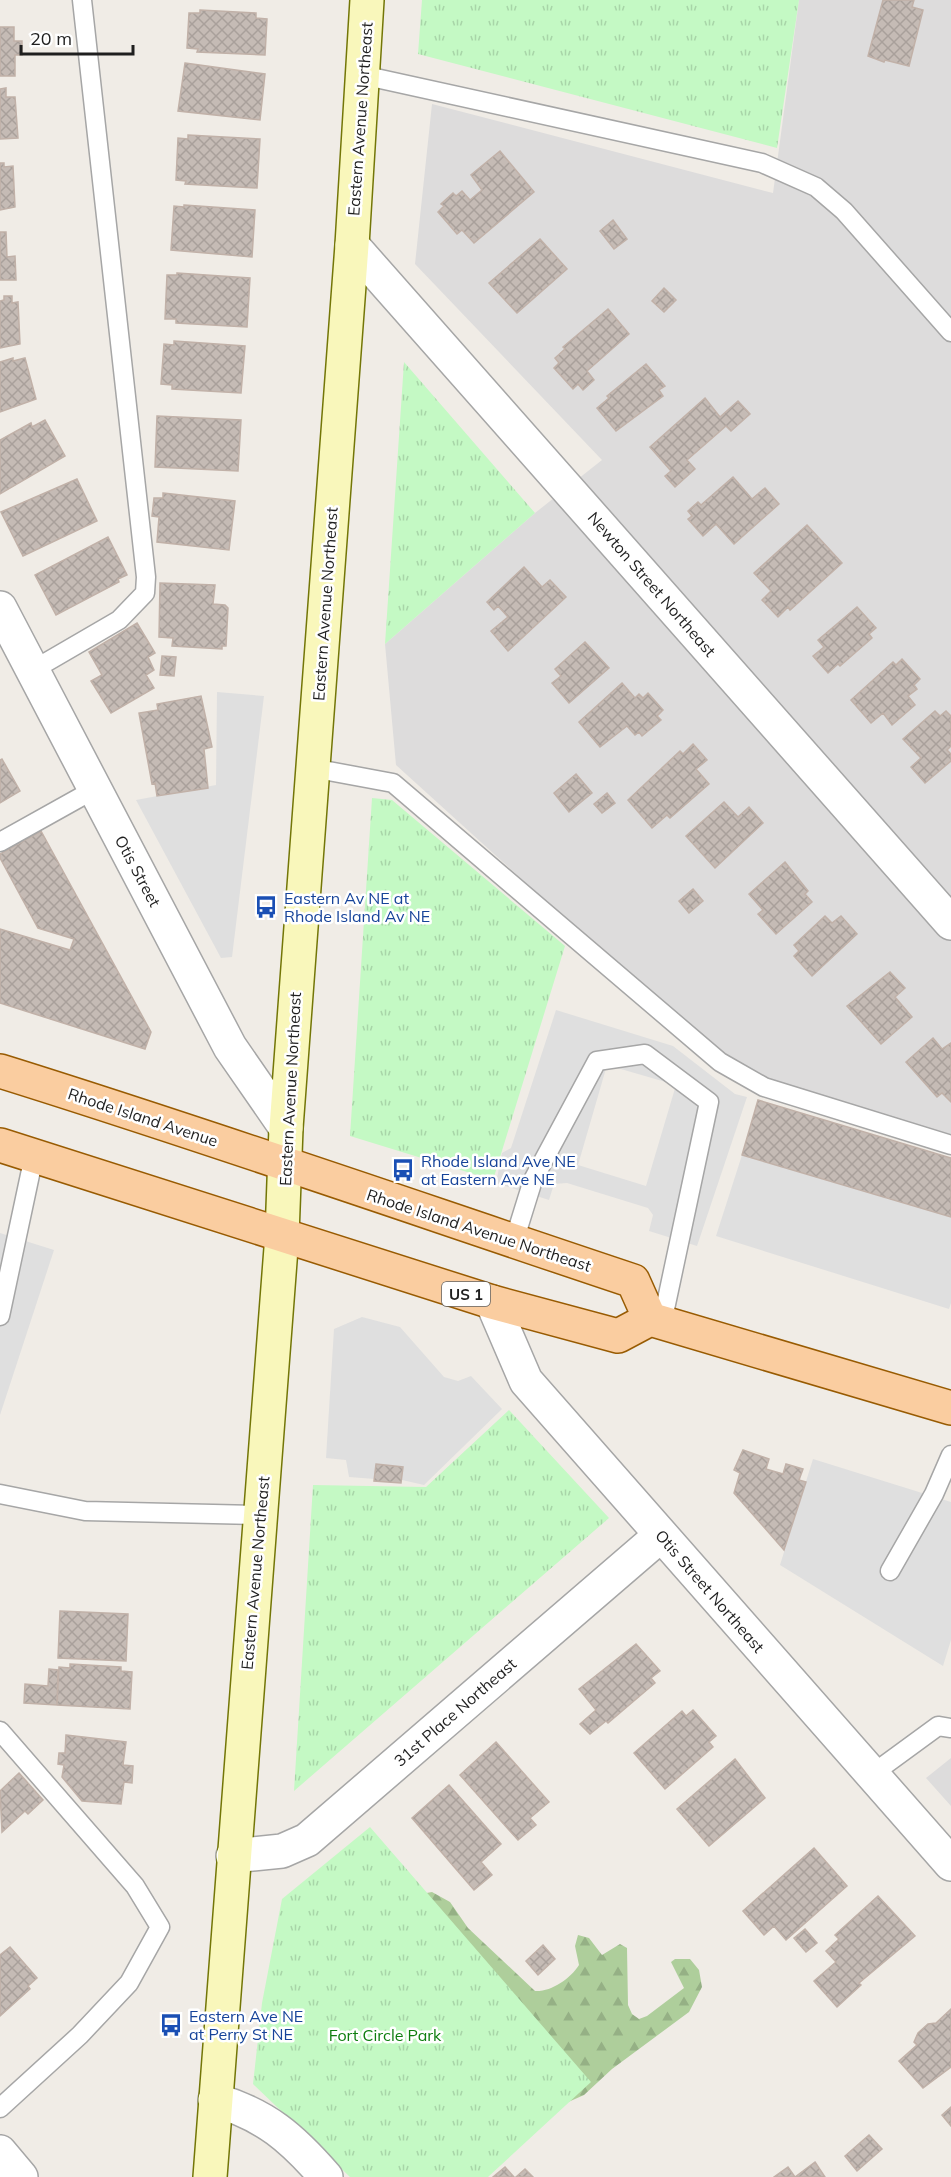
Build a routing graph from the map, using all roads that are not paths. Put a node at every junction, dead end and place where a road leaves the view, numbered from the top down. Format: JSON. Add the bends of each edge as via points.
{"nodes":[{"id":1,"x":82,"y":0,"type":"edge"},
{"id":2,"x":367,"y":0,"type":"edge"},
{"id":3,"x":362,"y":75,"type":"junction"},
{"id":4,"x":352,"y":245,"type":"junction"},
{"id":5,"x":951,"y":332,"type":"edge"},
{"id":6,"x":0,"y":608,"type":"edge"},
{"id":7,"x":33,"y":670,"type":"junction"},
{"id":8,"x":312,"y":768,"type":"junction"},
{"id":9,"x":95,"y":789,"type":"junction"},
{"id":10,"x":0,"y":842,"type":"edge"},
{"id":11,"x":951,"y":922,"type":"edge"},
{"id":12,"x":0,"y":1071,"type":"edge"},
{"id":13,"x":286,"y":1128,"type":"junction"},
{"id":14,"x":0,"y":1145,"type":"edge"},
{"id":15,"x":951,"y":1145,"type":"edge"},
{"id":16,"x":34,"y":1156,"type":"junction"},
{"id":17,"x":285,"y":1166,"type":"junction"},
{"id":18,"x":282,"y":1235,"type":"junction"},
{"id":19,"x":514,"y":1241,"type":"junction"},
{"id":20,"x":492,"y":1302,"type":"junction"},
{"id":21,"x":0,"y":1316,"type":"edge"},
{"id":22,"x":656,"y":1321,"type":"junction"},
{"id":23,"x":951,"y":1408,"type":"edge"},
{"id":24,"x":951,"y":1455,"type":"edge"},
{"id":25,"x":0,"y":1494,"type":"edge"},
{"id":26,"x":260,"y":1515,"type":"junction"},
{"id":27,"x":661,"y":1535,"type":"junction"},
{"id":28,"x":890,"y":1571,"type":"dead end"},
{"id":29,"x":951,"y":1728,"type":"edge"},
{"id":30,"x":0,"y":1731,"type":"edge"},
{"id":31,"x":871,"y":1775,"type":"junction"},
{"id":32,"x":233,"y":1856,"type":"junction"},
{"id":33,"x":951,"y":1864,"type":"edge"},
{"id":34,"x":215,"y":2100,"type":"junction"},
{"id":35,"x":0,"y":2108,"type":"edge"},
{"id":36,"x":0,"y":2152,"type":"edge"},
{"id":37,"x":21,"y":2177,"type":"edge"},
{"id":38,"x":210,"y":2177,"type":"edge"},
{"id":39,"x":326,"y":2177,"type":"edge"}],
"edges":[{"from":1,"to":7,"type":"lane","via":[[145,593],[119,620]]},
{"from":2,"to":3,"type":"main road","name":"Eastern Avenue Northeast"},
{"from":3,"to":4,"type":"main road","name":"Eastern Avenue Northeast"},
{"from":3,"to":5,"type":"lane","via":[[762,164],[816,187],[844,211]]},
{"from":4,"to":8,"type":"main road","name":"Eastern Avenue Northeast"},
{"from":4,"to":11,"type":"street","name":"Newton Street Northeast"},
{"from":6,"to":7,"type":"street","name":"Otis Street"},
{"from":7,"to":9,"type":"street","name":"Otis Street"},
{"from":8,"to":13,"type":"main road","name":"Eastern Avenue Northeast"},
{"from":8,"to":15,"type":"lane","via":[[393,783],[720,1062],[764,1087]]},
{"from":9,"to":10,"type":"lane"},
{"from":9,"to":13,"type":"street","name":"Otis Street","via":[[230,1047]]},
{"from":12,"to":17,"type":"main road","name":"Rhode Island Avenue","via":[[167,1123]]},
{"from":13,"to":17,"type":"main road","name":"Eastern Avenue Northeast"},
{"from":14,"to":16,"type":"main road","number":"US 1"},
{"from":16,"to":18,"type":"main road","number":"US 1"},
{"from":16,"to":21,"type":"lane"},
{"from":17,"to":18,"type":"main road","name":"Eastern Avenue Northeast"},
{"from":17,"to":19,"type":"main road","name":"Rhode Island Avenue Northeast"},
{"from":18,"to":20,"type":"main road","number":"US 1"},
{"from":18,"to":26,"type":"main road","name":"Eastern Avenue Northeast"},
{"from":19,"to":22,"type":"main road","name":"Rhode Island Avenue Northeast","via":[[633,1281]]},
{"from":19,"to":22,"type":"lane","via":[[533,1180],[597,1061],[645,1054],[709,1102]]},
{"from":20,"to":22,"type":"main road","number":"US 1","via":[[618,1336]]},
{"from":20,"to":27,"type":"street","name":"Otis Street Northeast","via":[[526,1381]]},
{"from":22,"to":23,"type":"main road"},
{"from":24,"to":28,"type":"lane","via":[[934,1494]]},
{"from":25,"to":26,"type":"lane","via":[[86,1510]]},
{"from":26,"to":32,"type":"main road","name":"Eastern Avenue Northeast"},
{"from":27,"to":31,"type":"street","name":"Otis Street Northeast"},
{"from":27,"to":32,"type":"street","name":"31st Place Northeast","via":[[307,1839],[282,1851]]},
{"from":29,"to":31,"type":"lane","via":[[938,1726]]},
{"from":30,"to":35,"type":"lane","via":[[135,1886],[160,1927],[129,1983],[80,2035]]},
{"from":31,"to":33,"type":"street","name":"Otis Street Northeast"},
{"from":32,"to":34,"type":"main road","name":"Eastern Avenue Northeast"},
{"from":34,"to":38,"type":"main road","name":"Eastern Avenue Northeast"},
{"from":34,"to":39,"type":"street","via":[[239,2107],[271,2124]]},
{"from":36,"to":37,"type":"street"}]}
